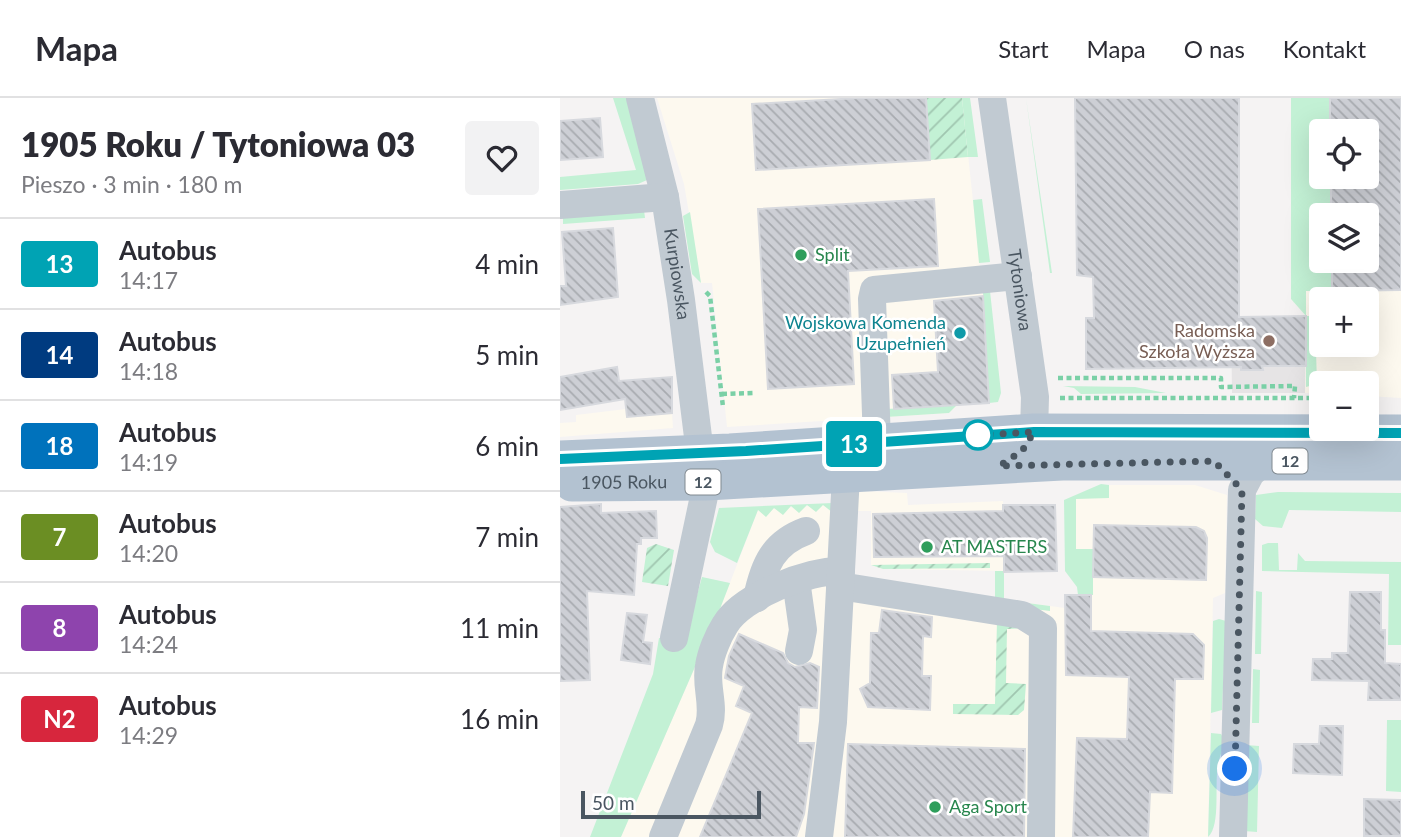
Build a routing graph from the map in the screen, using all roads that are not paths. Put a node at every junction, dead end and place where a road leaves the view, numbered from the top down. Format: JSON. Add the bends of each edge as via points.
{"nodes":[{"id":1,"x":640,"y":98,"type":"edge"},
{"id":2,"x":992,"y":98,"type":"edge"},
{"id":3,"x":665,"y":197,"type":"junction"},
{"id":4,"x":560,"y":205,"type":"edge"},
{"id":5,"x":1018,"y":276,"type":"junction"},
{"id":6,"x":1040,"y":403,"type":"junction"},
{"id":7,"x":1401,"y":433,"type":"edge"},
{"id":8,"x":888,"y":442,"type":"junction"},
{"id":9,"x":560,"y":459,"type":"edge"},
{"id":10,"x":1214,"y":461,"type":"junction"},
{"id":11,"x":1265,"y":461,"type":"junction"},
{"id":12,"x":1401,"y":462,"type":"edge"},
{"id":13,"x":999,"y":466,"type":"junction"},
{"id":14,"x":704,"y":468,"type":"junction"},
{"id":15,"x":846,"y":475,"type":"junction"},
{"id":16,"x":560,"y":484,"type":"edge"},
{"id":17,"x":1242,"y":490,"type":"junction"},
{"id":18,"x":807,"y":531,"type":"dead end"},
{"id":19,"x":841,"y":579,"type":"junction"},
{"id":20,"x":796,"y":580,"type":"junction"},
{"id":21,"x":757,"y":598,"type":"junction"},
{"id":22,"x":674,"y":638,"type":"dead end"},
{"id":23,"x":799,"y":651,"type":"dead end"},
{"id":24,"x":663,"y":837,"type":"edge"},
{"id":25,"x":819,"y":837,"type":"edge"},
{"id":26,"x":1041,"y":837,"type":"edge"},
{"id":27,"x":1233,"y":837,"type":"edge"}],
"edges":[{"from":1,"to":3,"type":"street","name":"Kurpiowska"},
{"from":2,"to":5,"type":"street","name":"Tytoniowa"},
{"from":3,"to":4,"type":"street"},
{"from":3,"to":14,"type":"street","name":"Kurpiowska"},
{"from":5,"to":6,"type":"street","name":"Tytoniowa"},
{"from":5,"to":8,"type":"street","via":[[874,290]]},
{"from":6,"to":7,"type":"main road","name":"1905 Roku","number":"12"},
{"from":6,"to":8,"type":"main road","name":"1905 Roku","number":"12"},
{"from":6,"to":13,"type":"street","via":[[1022,451]]},
{"from":8,"to":14,"type":"main road","name":"1905 Roku","number":"12"},
{"from":8,"to":15,"type":"street","via":[[858,456]]},
{"from":9,"to":14,"type":"main road","name":"1905 Roku","number":"12"},
{"from":10,"to":11,"type":"main road","name":"1905 Roku","number":"12"},
{"from":10,"to":13,"type":"main road","name":"1905 Roku","number":"12"},
{"from":10,"to":17,"type":"street"},
{"from":11,"to":12,"type":"main road","name":"1905 Roku","number":"12"},
{"from":11,"to":17,"type":"street","via":[[1251,473]]},
{"from":13,"to":15,"type":"main road","name":"1905 Roku","number":"12"},
{"from":14,"to":15,"type":"main road","name":"1905 Roku","number":"12"},
{"from":14,"to":16,"type":"main road","name":"1905 Roku","number":"12"},
{"from":14,"to":22,"type":"street","name":"Kurpiowska"},
{"from":15,"to":19,"type":"street"},
{"from":17,"to":27,"type":"street"},
{"from":18,"to":21,"type":"street","via":[[774,550]]},
{"from":19,"to":20,"type":"street","via":[[824,570]]},
{"from":19,"to":25,"type":"street","via":[[833,722]]},
{"from":19,"to":26,"type":"street","via":[[1022,615],[1043,628]]},
{"from":20,"to":21,"type":"street"},
{"from":20,"to":23,"type":"street","via":[[803,630]]},
{"from":21,"to":24,"type":"street","via":[[725,625],[711,659],[711,717]]}]}
